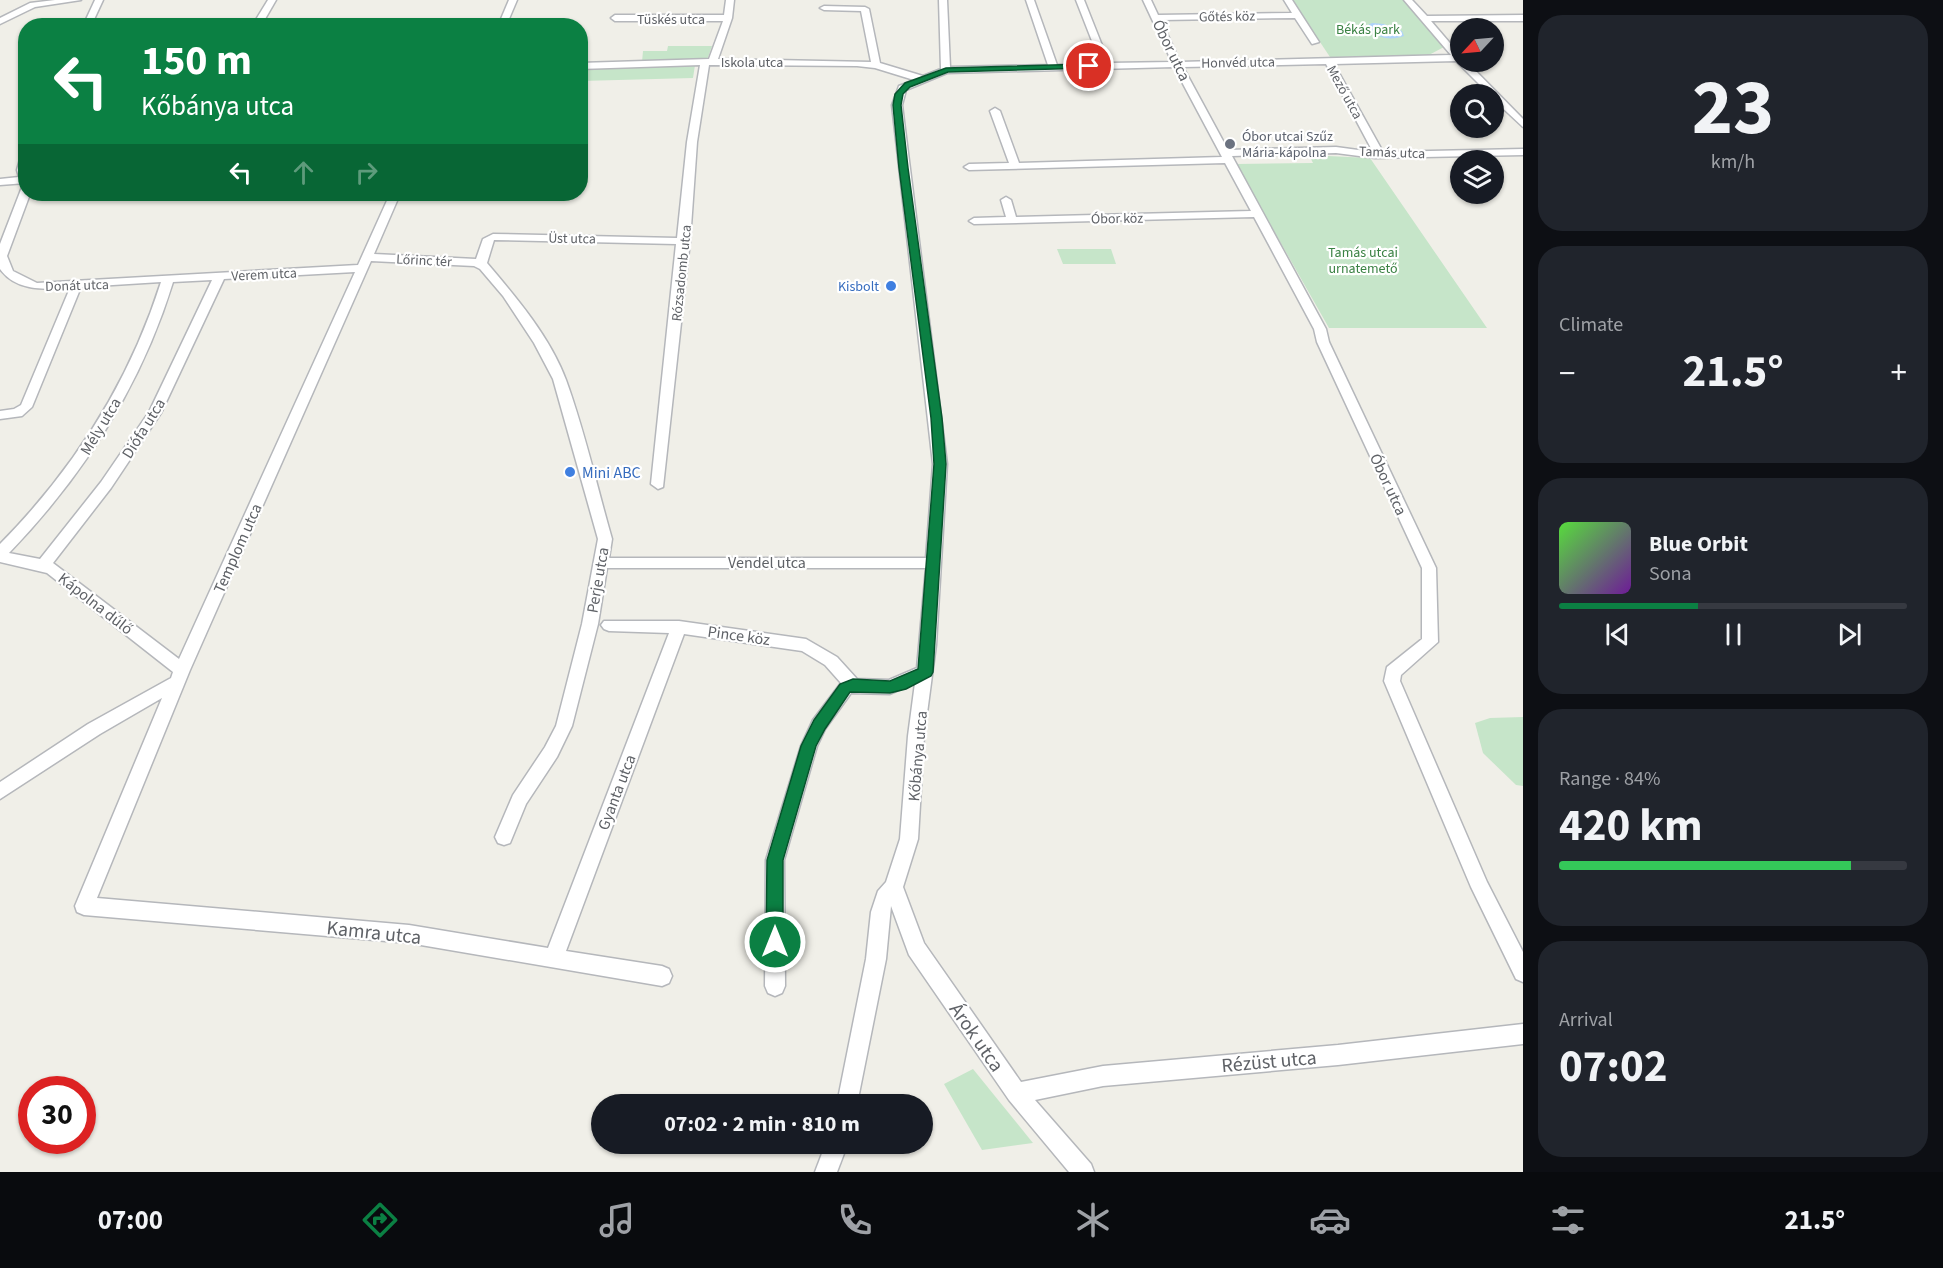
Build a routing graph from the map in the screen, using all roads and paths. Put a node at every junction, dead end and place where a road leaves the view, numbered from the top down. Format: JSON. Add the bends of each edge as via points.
{"nodes":[{"id":1,"x":77,"y":0,"type":"edge"},
{"id":2,"x":99,"y":0,"type":"edge"},
{"id":3,"x":273,"y":0,"type":"edge"},
{"id":4,"x":513,"y":0,"type":"edge"},
{"id":5,"x":730,"y":0,"type":"edge"},
{"id":6,"x":943,"y":0,"type":"edge"},
{"id":7,"x":1030,"y":0,"type":"edge"},
{"id":8,"x":1080,"y":0,"type":"edge"},
{"id":9,"x":1147,"y":0,"type":"edge"},
{"id":10,"x":1288,"y":0,"type":"edge"},
{"id":11,"x":1408,"y":0,"type":"edge"},
{"id":12,"x":824,"y":8,"type":"dead end"},
{"id":13,"x":1299,"y":15,"type":"junction"},
{"id":14,"x":91,"y":18,"type":"edge"},
{"id":15,"x":261,"y":18,"type":"edge"},
{"id":16,"x":505,"y":18,"type":"edge"},
{"id":17,"x":615,"y":18,"type":"dead end"},
{"id":18,"x":728,"y":18,"type":"junction"},
{"id":19,"x":1156,"y":18,"type":"junction"},
{"id":20,"x":1523,"y":18,"type":"edge"},
{"id":21,"x":1425,"y":19,"type":"junction"},
{"id":22,"x":0,"y":21,"type":"edge"},
{"id":23,"x":1315,"y":42,"type":"dead end"},
{"id":24,"x":1450,"y":48,"type":"edge"},
{"id":25,"x":1328,"y":60,"type":"junction"},
{"id":26,"x":1450,"y":60,"type":"edge"},
{"id":27,"x":709,"y":62,"type":"junction"},
{"id":28,"x":1177,"y":64,"type":"junction"},
{"id":29,"x":876,"y":65,"type":"junction"},
{"id":30,"x":588,"y":66,"type":"edge"},
{"id":31,"x":1106,"y":66,"type":"junction"},
{"id":32,"x":1054,"y":68,"type":"junction"},
{"id":33,"x":946,"y":70,"type":"junction"},
{"id":34,"x":1472,"y":72,"type":"edge"},
{"id":35,"x":922,"y":79,"type":"junction"},
{"id":36,"x":995,"y":111,"type":"dead end"},
{"id":37,"x":1523,"y":124,"type":"edge"},
{"id":38,"x":1523,"y":152,"type":"edge"},
{"id":39,"x":1375,"y":155,"type":"junction"},
{"id":40,"x":1226,"y":157,"type":"junction"},
{"id":41,"x":1015,"y":166,"type":"junction"},
{"id":42,"x":969,"y":167,"type":"dead end"},
{"id":43,"x":18,"y":178,"type":"edge"},
{"id":44,"x":0,"y":182,"type":"edge"},
{"id":45,"x":1005,"y":200,"type":"dead end"},
{"id":46,"x":20,"y":201,"type":"edge"},
{"id":47,"x":392,"y":201,"type":"edge"},
{"id":48,"x":1259,"y":214,"type":"junction"},
{"id":49,"x":1012,"y":220,"type":"junction"},
{"id":50,"x":974,"y":221,"type":"dead end"},
{"id":51,"x":3,"y":238,"type":"edge"},
{"id":52,"x":684,"y":241,"type":"junction"},
{"id":53,"x":364,"y":263,"type":"junction"},
{"id":54,"x":480,"y":264,"type":"junction"},
{"id":55,"x":219,"y":277,"type":"junction"},
{"id":56,"x":168,"y":280,"type":"junction"},
{"id":57,"x":76,"y":286,"type":"junction"},
{"id":58,"x":0,"y":415,"type":"edge"},
{"id":59,"x":658,"y":484,"type":"dead end"},
{"id":60,"x":0,"y":555,"type":"edge"},
{"id":61,"x":601,"y":563,"type":"junction"},
{"id":62,"x":933,"y":563,"type":"junction"},
{"id":63,"x":43,"y":565,"type":"junction"},
{"id":64,"x":609,"y":625,"type":"dead end"},
{"id":65,"x":679,"y":627,"type":"junction"},
{"id":66,"x":926,"y":672,"type":"junction"},
{"id":67,"x":180,"y":676,"type":"junction"},
{"id":68,"x":853,"y":685,"type":"junction"},
{"id":69,"x":0,"y":791,"type":"edge"},
{"id":70,"x":504,"y":837,"type":"dead end"},
{"id":71,"x":894,"y":887,"type":"junction"},
{"id":72,"x":84,"y":906,"type":"joint"},
{"id":73,"x":554,"y":957,"type":"junction"},
{"id":74,"x":1523,"y":972,"type":"edge"},
{"id":75,"x":662,"y":976,"type":"dead end"},
{"id":76,"x":775,"y":986,"type":"dead end"},
{"id":77,"x":1523,"y":1034,"type":"edge"},
{"id":78,"x":1016,"y":1093,"type":"junction"},
{"id":79,"x":849,"y":1094,"type":"edge"},
{"id":80,"x":833,"y":1154,"type":"edge"},
{"id":81,"x":826,"y":1172,"type":"edge"},
{"id":82,"x":1083,"y":1172,"type":"edge"}],
"edges":[{"from":1,"to":22,"type":"street","via":[[33,5]]},
{"from":2,"to":14,"type":"street"},
{"from":3,"to":15,"type":"street"},
{"from":4,"to":16,"type":"street"},
{"from":5,"to":18,"type":"street","name":"Rózsadomb utca"},
{"from":6,"to":33,"type":"street"},
{"from":7,"to":32,"type":"street"},
{"from":8,"to":31,"type":"street"},
{"from":9,"to":19,"type":"street","name":"Óbor utca"},
{"from":10,"to":13,"type":"street"},
{"from":11,"to":21,"type":"street"},
{"from":12,"to":29,"type":"street","via":[[865,9]]},
{"from":13,"to":19,"type":"street","name":"Gőtés köz"},
{"from":13,"to":23,"type":"street"},
{"from":17,"to":18,"type":"street","name":"Tüskés utca"},
{"from":18,"to":27,"type":"street","name":"Rózsadomb utca"},
{"from":19,"to":28,"type":"street","name":"Óbor utca"},
{"from":20,"to":21,"type":"street"},
{"from":21,"to":24,"type":"street"},
{"from":25,"to":26,"type":"street","name":"Honvéd utca"},
{"from":25,"to":28,"type":"street","name":"Honvéd utca"},
{"from":25,"to":39,"type":"street","name":"Mező utca","via":[[1378,152]]},
{"from":27,"to":29,"type":"street","name":"Iskola utca"},
{"from":27,"to":30,"type":"street","name":"Iskola utca"},
{"from":27,"to":52,"type":"street","name":"Rózsadomb utca","via":[[692,142]]},
{"from":28,"to":31,"type":"street","name":"Honvéd utca"},
{"from":28,"to":40,"type":"street","name":"Óbor utca"},
{"from":29,"to":35,"type":"street","name":"Iskola utca"},
{"from":31,"to":32,"type":"street","name":"Honvéd utca"},
{"from":32,"to":33,"type":"street","name":"Honvéd utca"},
{"from":33,"to":35,"type":"street","name":"Kőbánya utca"},
{"from":34,"to":37,"type":"street"},
{"from":35,"to":62,"type":"street","name":"Kőbánya utca","via":[[902,88],[897,105],[940,464]]},
{"from":36,"to":41,"type":"street"},
{"from":38,"to":39,"type":"street","name":"Tamás utca"},
{"from":39,"to":40,"type":"street","name":"Tamás utca","via":[[1336,150]]},
{"from":40,"to":41,"type":"street","name":"Tamás utca"},
{"from":40,"to":48,"type":"street","name":"Óbor utca"},
{"from":41,"to":42,"type":"street","name":"Tamás utca"},
{"from":43,"to":44,"type":"street"},
{"from":45,"to":49,"type":"street"},
{"from":46,"to":51,"type":"street","name":"Donát utca"},
{"from":47,"to":53,"type":"street","name":"Templom utca"},
{"from":48,"to":49,"type":"street","name":"Óbor köz"},
{"from":48,"to":74,"type":"street","name":"Óbor utca","via":[[1320,329],[1429,568],[1430,642],[1393,672],[1392,681],[1480,886]]},
{"from":49,"to":50,"type":"street","name":"Óbor köz"},
{"from":51,"to":57,"type":"street","name":"Donát utca","via":[[3,265],[14,278],[36,286]]},
{"from":52,"to":54,"type":"street","name":"Üst utca","via":[[493,237],[488,239]]},
{"from":52,"to":59,"type":"street","name":"Rózsadomb utca"},
{"from":53,"to":54,"type":"street","name":"Lőrinc tér"},
{"from":53,"to":55,"type":"street","name":"Verem utca"},
{"from":53,"to":67,"type":"street","name":"Templom utca"},
{"from":54,"to":61,"type":"street","name":"Perje utca","via":[[507,294],[559,379],[605,539]]},
{"from":55,"to":56,"type":"street","name":"Verem utca"},
{"from":55,"to":63,"type":"street","name":"Diófa utca","via":[[155,413],[106,485]]},
{"from":56,"to":57,"type":"street","name":"Donát utca"},
{"from":56,"to":60,"type":"street","name":"Mély utca","via":[[158,319],[96,434],[46,505]]},
{"from":57,"to":58,"type":"street","via":[[28,402],[17,413]]},
{"from":60,"to":63,"type":"street","name":"Kápolna dűlő"},
{"from":61,"to":62,"type":"street","name":"Vendel utca"},
{"from":61,"to":70,"type":"street","name":"Perje utca","via":[[564,726],[519,801]]},
{"from":62,"to":66,"type":"street","name":"Kőbánya utca"},
{"from":63,"to":67,"type":"street","name":"Kápolna dűlő"},
{"from":64,"to":65,"type":"street","name":"Pince köz"},
{"from":65,"to":68,"type":"street","name":"Pince köz","via":[[807,645],[831,661]]},
{"from":65,"to":73,"type":"street","name":"Gyanta utca"},
{"from":66,"to":68,"type":"street","via":[[890,687]]},
{"from":66,"to":71,"type":"street","name":"Kőbánya utca","via":[[916,736],[909,839]]},
{"from":67,"to":69,"type":"street"},
{"from":67,"to":72,"type":"street","name":"Templom utca"},
{"from":68,"to":76,"type":"street","via":[[841,692],[813,736],[775,860]]},
{"from":71,"to":78,"type":"street","name":"Árok utca","via":[[916,948]]},
{"from":71,"to":79,"type":"street","name":"Kőbánya utca","via":[[879,912],[876,959]]},
{"from":72,"to":73,"type":"street","name":"Kamra utca","via":[[410,934]]},
{"from":73,"to":75,"type":"street","name":"Kamra utca"},
{"from":77,"to":78,"type":"street","name":"Rézüst utca","via":[[1103,1077]]},
{"from":78,"to":82,"type":"street","name":"Árok utca"},
{"from":80,"to":81,"type":"street"}]}
